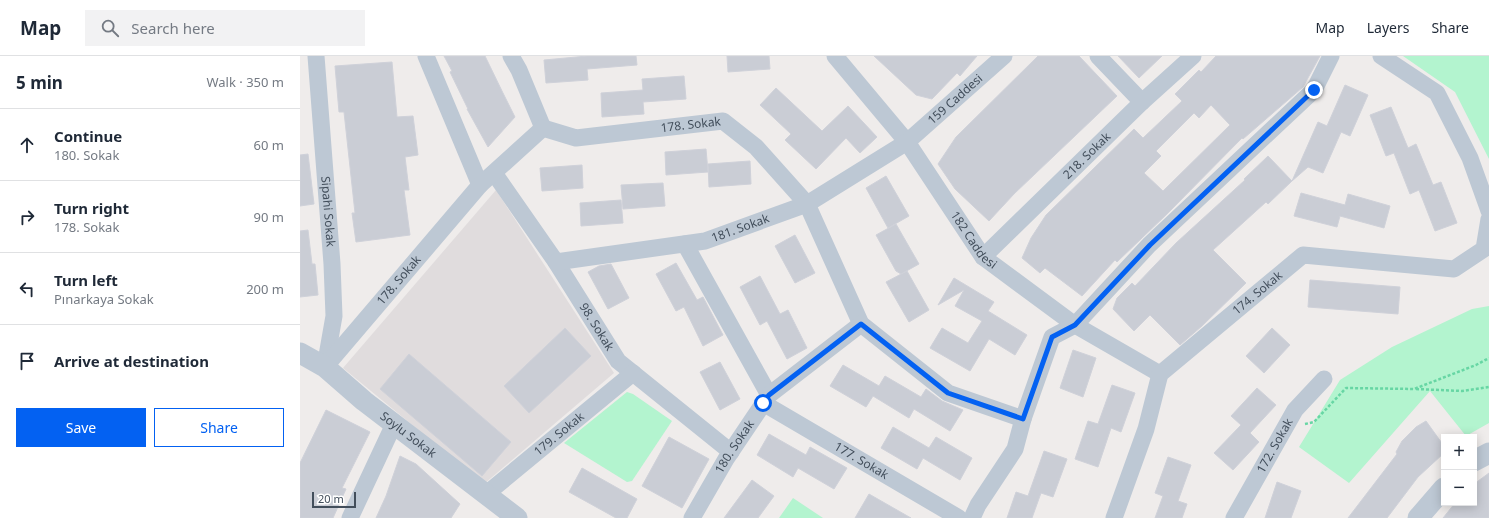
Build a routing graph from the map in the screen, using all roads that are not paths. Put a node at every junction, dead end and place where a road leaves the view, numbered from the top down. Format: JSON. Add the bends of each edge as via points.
{"nodes":[{"id":1,"x":316,"y":56,"type":"edge"},
{"id":2,"x":426,"y":56,"type":"edge"},
{"id":3,"x":511,"y":56,"type":"edge"},
{"id":4,"x":835,"y":56,"type":"edge"},
{"id":5,"x":1004,"y":56,"type":"edge"},
{"id":6,"x":1098,"y":56,"type":"edge"},
{"id":7,"x":1193,"y":56,"type":"edge"},
{"id":8,"x":1331,"y":56,"type":"edge"},
{"id":9,"x":1381,"y":56,"type":"edge"},
{"id":10,"x":1142,"y":102,"type":"junction"},
{"id":11,"x":543,"y":128,"type":"junction"},
{"id":12,"x":907,"y":142,"type":"junction"},
{"id":13,"x":494,"y":173,"type":"junction"},
{"id":14,"x":480,"y":185,"type":"junction"},
{"id":15,"x":807,"y":204,"type":"junction"},
{"id":16,"x":1489,"y":210,"type":"edge"},
{"id":17,"x":1489,"y":219,"type":"edge"},
{"id":18,"x":685,"y":244,"type":"junction"},
{"id":19,"x":983,"y":257,"type":"junction"},
{"id":20,"x":556,"y":262,"type":"junction"},
{"id":21,"x":861,"y":324,"type":"junction"},
{"id":22,"x":1075,"y":325,"type":"junction"},
{"id":23,"x":300,"y":353,"type":"edge"},
{"id":24,"x":325,"y":367,"type":"junction"},
{"id":25,"x":633,"y":373,"type":"junction"},
{"id":26,"x":1160,"y":374,"type":"junction"},
{"id":27,"x":1324,"y":379,"type":"dead end"},
{"id":28,"x":766,"y":399,"type":"junction"},
{"id":29,"x":1023,"y":419,"type":"junction"},
{"id":30,"x":394,"y":424,"type":"junction"},
{"id":31,"x":731,"y":452,"type":"junction"},
{"id":32,"x":1489,"y":453,"type":"edge"},
{"id":33,"x":1477,"y":459,"type":"edge"},
{"id":34,"x":1441,"y":491,"type":"edge"},
{"id":35,"x":485,"y":495,"type":"junction"},
{"id":36,"x":350,"y":518,"type":"edge"},
{"id":37,"x":517,"y":518,"type":"edge"},
{"id":38,"x":692,"y":518,"type":"edge"},
{"id":39,"x":960,"y":518,"type":"edge"},
{"id":40,"x":972,"y":518,"type":"edge"},
{"id":41,"x":1114,"y":518,"type":"edge"},
{"id":42,"x":1234,"y":518,"type":"edge"},
{"id":43,"x":1418,"y":518,"type":"edge"}],
"edges":[{"from":1,"to":24,"type":"street","name":"Sipahi Sokak","via":[[334,316]]},
{"from":2,"to":14,"type":"street"},
{"from":3,"to":11,"type":"street"},
{"from":4,"to":12,"type":"street","name":"182 Caddesi"},
{"from":5,"to":12,"type":"street","name":"159 Caddesi"},
{"from":6,"to":10,"type":"street"},
{"from":7,"to":10,"type":"street","name":"218. Sokak"},
{"from":8,"to":22,"type":"street","via":[[1314,90],[1150,245]]},
{"from":9,"to":16,"type":"street","via":[[1438,93],[1470,158]]},
{"from":10,"to":19,"type":"street","name":"218. Sokak"},
{"from":11,"to":13,"type":"street","name":"178. Sokak"},
{"from":11,"to":15,"type":"street","name":"178. Sokak","via":[[576,138],[723,121],[756,147]]},
{"from":12,"to":15,"type":"street","name":"181. Sokak"},
{"from":12,"to":19,"type":"street","name":"182 Caddesi"},
{"from":13,"to":14,"type":"street","name":"178. Sokak"},
{"from":13,"to":20,"type":"street","name":"98. Sokak"},
{"from":14,"to":24,"type":"street","name":"178. Sokak"},
{"from":15,"to":18,"type":"street","name":"181. Sokak","via":[[706,241]]},
{"from":15,"to":21,"type":"street","name":"178. Sokak"},
{"from":17,"to":26,"type":"street","name":"174. Sokak","via":[[1484,249],[1454,269],[1303,255]]},
{"from":18,"to":20,"type":"street","name":"181. Sokak"},
{"from":18,"to":28,"type":"street"},
{"from":19,"to":22,"type":"street","name":"182 Caddesi"},
{"from":20,"to":25,"type":"street","name":"98. Sokak","via":[[618,361]]},
{"from":21,"to":28,"type":"street","name":"180. Sokak"},
{"from":21,"to":29,"type":"street","name":"178. Sokak","via":[[948,393]]},
{"from":22,"to":26,"type":"street","name":"182 Caddesi"},
{"from":22,"to":29,"type":"street","via":[[1052,337]]},
{"from":23,"to":24,"type":"street","name":"Soylu Sokak"},
{"from":24,"to":30,"type":"street","name":"Soylu Sokak"},
{"from":25,"to":31,"type":"street","name":"98. Sokak"},
{"from":25,"to":35,"type":"street","name":"179. Sokak"},
{"from":26,"to":41,"type":"street","via":[[1146,429]]},
{"from":27,"to":42,"type":"street","name":"172. Sokak","via":[[1295,410]]},
{"from":28,"to":31,"type":"street","name":"180. Sokak"},
{"from":28,"to":39,"type":"street","name":"177. Sokak"},
{"from":29,"to":40,"type":"street","via":[[1015,448]]},
{"from":30,"to":35,"type":"street","name":"Soylu Sokak"},
{"from":30,"to":36,"type":"street"},
{"from":31,"to":38,"type":"street","name":"180. Sokak"},
{"from":32,"to":33,"type":"street"},
{"from":34,"to":43,"type":"street"},
{"from":35,"to":37,"type":"street","name":"Soylu Sokak"}]}
